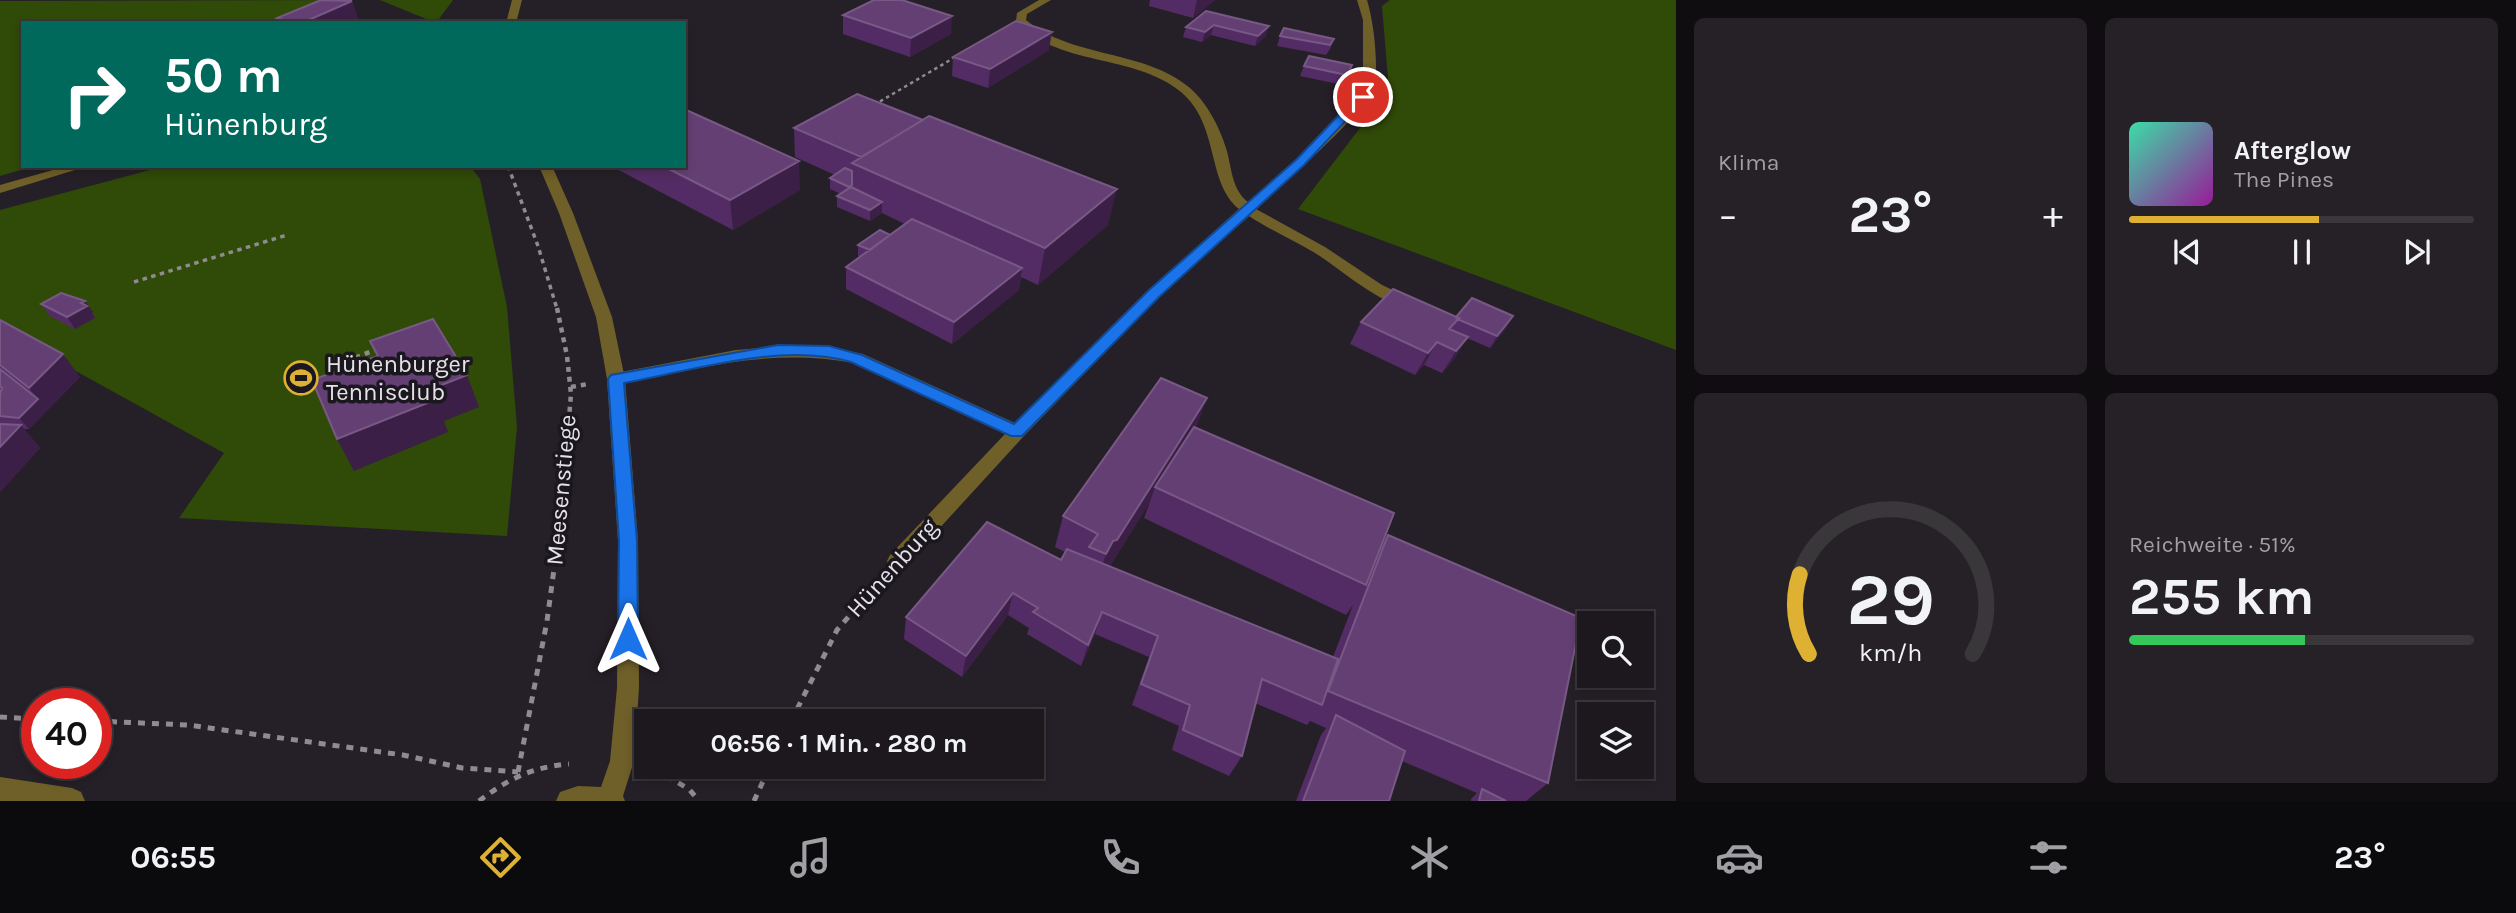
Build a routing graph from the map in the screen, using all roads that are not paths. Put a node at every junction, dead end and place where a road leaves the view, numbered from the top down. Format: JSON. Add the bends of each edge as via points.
{"nodes":[{"id":1,"x":517,"y":0,"type":"edge"},
{"id":2,"x":1046,"y":0,"type":"edge"},
{"id":3,"x":1362,"y":0,"type":"edge"},
{"id":4,"x":512,"y":21,"type":"edge"},
{"id":5,"x":75,"y":168,"type":"edge"},
{"id":6,"x":546,"y":168,"type":"edge"},
{"id":7,"x":0,"y":189,"type":"edge"},
{"id":8,"x":1248,"y":209,"type":"junction"},
{"id":9,"x":1419,"y":307,"type":"edge"},
{"id":10,"x":616,"y":379,"type":"junction"},
{"id":11,"x":1017,"y":432,"type":"junction"},
{"id":12,"x":897,"y":561,"type":"road end"},
{"id":13,"x":0,"y":789,"type":"edge"},
{"id":14,"x":610,"y":800,"type":"edge"},
{"id":15,"x":72,"y":801,"type":"edge"},
{"id":16,"x":569,"y":801,"type":"edge"}],
"edges":[{"from":1,"to":4,"type":"street"},
{"from":2,"to":8,"type":"street","via":[[1022,13],[1026,28],[1151,72],[1183,88],[1198,103],[1212,129],[1233,196]]},
{"from":3,"to":8,"type":"street","name":"Hünenburg","via":[[1368,20],[1369,87],[1317,147]]},
{"from":5,"to":7,"type":"street"},
{"from":6,"to":10,"type":"street","via":[[604,317]]},
{"from":8,"to":9,"type":"street","via":[[1383,293]]},
{"from":8,"to":11,"type":"street","name":"Hünenburg","via":[[1154,293]]},
{"from":10,"to":11,"type":"street","via":[[778,350],[829,351],[857,358]]},
{"from":10,"to":14,"type":"street","via":[[628,541],[628,688],[622,761]]},
{"from":11,"to":12,"type":"street","name":"Hünenburg"},
{"from":13,"to":15,"type":"street"},
{"from":14,"to":16,"type":"street"}]}
